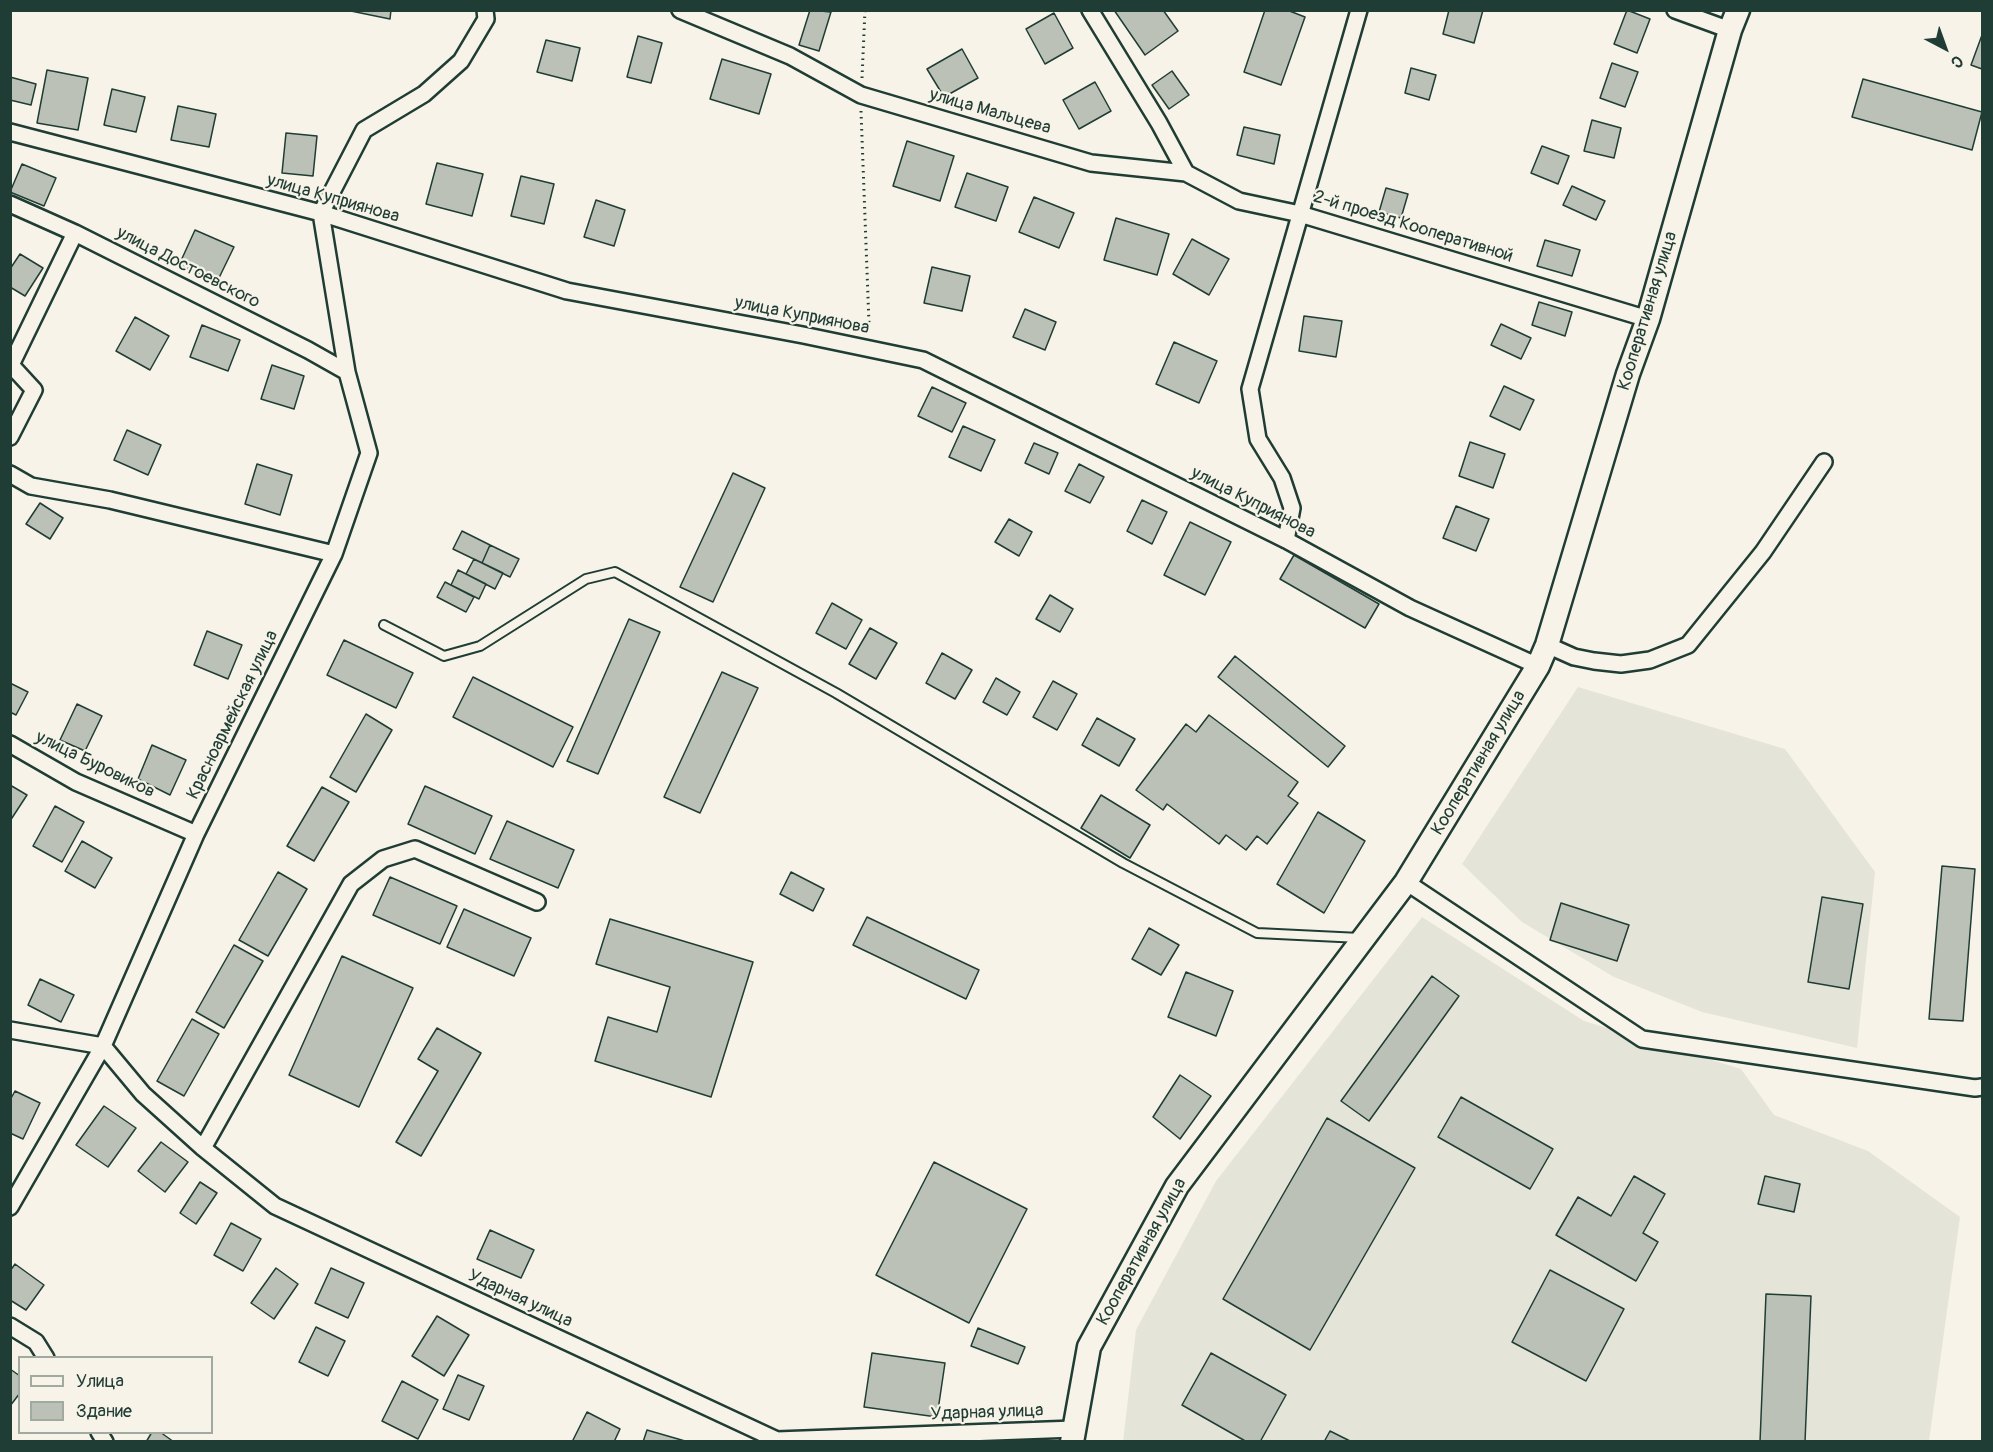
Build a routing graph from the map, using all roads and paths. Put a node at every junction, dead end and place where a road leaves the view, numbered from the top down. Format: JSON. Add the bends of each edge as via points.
{"nodes":[{"id":1,"x":485,"y":10,"type":"edge"},
{"id":2,"x":680,"y":10,"type":"edge"},
{"id":3,"x":865,"y":10,"type":"edge"},
{"id":4,"x":1090,"y":10,"type":"edge"},
{"id":5,"x":1359,"y":10,"type":"edge"},
{"id":6,"x":1675,"y":10,"type":"edge"},
{"id":7,"x":1734,"y":20,"type":"edge"},
{"id":8,"x":861,"y":94,"type":"junction"},
{"id":9,"x":10,"y":132,"type":"edge"},
{"id":10,"x":1186,"y":173,"type":"junction"},
{"id":11,"x":10,"y":204,"type":"edge"},
{"id":12,"x":321,"y":213,"type":"junction"},
{"id":13,"x":1300,"y":214,"type":"junction"},
{"id":14,"x":75,"y":233,"type":"junction"},
{"id":15,"x":1648,"y":319,"type":"junction"},
{"id":16,"x":869,"y":324,"type":"dead end"},
{"id":17,"x":347,"y":372,"type":"junction"},
{"id":18,"x":10,"y":437,"type":"edge"},
{"id":19,"x":1824,"y":462,"type":"dead end"},
{"id":20,"x":10,"y":474,"type":"edge"},
{"id":21,"x":1286,"y":540,"type":"junction"},
{"id":22,"x":334,"y":554,"type":"junction"},
{"id":23,"x":384,"y":625,"type":"dead end"},
{"id":24,"x":1547,"y":645,"type":"junction"},
{"id":25,"x":1538,"y":666,"type":"junction"},
{"id":26,"x":10,"y":744,"type":"edge"},
{"id":27,"x":196,"y":834,"type":"junction"},
{"id":28,"x":1406,"y":882,"type":"junction"},
{"id":29,"x":537,"y":902,"type":"dead end"},
{"id":30,"x":1364,"y":938,"type":"junction"},
{"id":31,"x":10,"y":1030,"type":"edge"},
{"id":32,"x":103,"y":1046,"type":"junction"},
{"id":33,"x":1983,"y":1087,"type":"edge"},
{"id":34,"x":203,"y":1148,"type":"junction"},
{"id":35,"x":10,"y":1207,"type":"edge"},
{"id":36,"x":10,"y":1326,"type":"edge"},
{"id":37,"x":45,"y":1356,"type":"edge"},
{"id":38,"x":1073,"y":1435,"type":"edge"}],
"edges":[{"from":1,"to":12,"type":"street","via":[[486,20],[461,61],[424,94],[364,130]]},
{"from":2,"to":8,"type":"street","name":"улица Мальцева","via":[[790,56]]},
{"from":3,"to":8,"type":"path"},
{"from":4,"to":10,"type":"street"},
{"from":5,"to":13,"type":"street","name":"2-й проезд Кооперативной"},
{"from":6,"to":7,"type":"street"},
{"from":7,"to":15,"type":"main road","name":"Кооперативная улица"},
{"from":8,"to":10,"type":"street","name":"улица Мальцева","via":[[1091,163]]},
{"from":8,"to":16,"type":"path"},
{"from":9,"to":12,"type":"street","name":"улица Куприянова"},
{"from":10,"to":13,"type":"street","name":"улица Мальцева","via":[[1239,201]]},
{"from":11,"to":14,"type":"street","name":"улица Достоевского"},
{"from":12,"to":17,"type":"street","name":"Красноармейская улица"},
{"from":12,"to":21,"type":"street","name":"улица Куприянова","via":[[567,291],[924,360]]},
{"from":13,"to":15,"type":"street","name":"2-й проезд Кооперативной"},
{"from":13,"to":21,"type":"street","via":[[1250,389],[1258,439],[1282,478],[1292,508]]},
{"from":14,"to":17,"type":"street","name":"улица Достоевского"},
{"from":14,"to":18,"type":"street","via":[[11,365],[34,390]]},
{"from":15,"to":24,"type":"main road","name":"Кооперативная улица"},
{"from":17,"to":22,"type":"street","name":"Красноармейская улица","via":[[369,453]]},
{"from":19,"to":24,"type":"street","via":[[1764,552],[1689,645],[1650,660],[1621,664],[1574,657]]},
{"from":20,"to":22,"type":"street","via":[[31,486],[110,500]]},
{"from":21,"to":25,"type":"street","name":"улица Куприянова","via":[[1410,608]]},
{"from":22,"to":27,"type":"street","name":"Красноармейская улица"},
{"from":23,"to":30,"type":"lane","via":[[444,656],[480,646],[586,579],[615,572],[836,693],[1123,863],[1257,933]]},
{"from":24,"to":25,"type":"main road","name":"Кооперативная улица"},
{"from":25,"to":28,"type":"main road","name":"Кооперативная улица"},
{"from":26,"to":27,"type":"street","name":"улица Буровиков","via":[[76,782]]},
{"from":27,"to":32,"type":"street","name":"Красноармейская улица"},
{"from":28,"to":30,"type":"main road","name":"Кооперативная улица"},
{"from":28,"to":33,"type":"street","via":[[1642,1039]]},
{"from":29,"to":34,"type":"street","via":[[415,849],[383,859],[351,884]]},
{"from":30,"to":38,"type":"main road","name":"Кооперативная улица","via":[[1177,1186],[1089,1347]]},
{"from":31,"to":32,"type":"street"},
{"from":32,"to":34,"type":"street","name":"Ударная улица","via":[[143,1094]]},
{"from":32,"to":35,"type":"street","name":"Красноармейская улица"},
{"from":34,"to":38,"type":"street","name":"Ударная улица","via":[[275,1206],[777,1440]]},
{"from":36,"to":37,"type":"street","via":[[36,1342]]}]}
